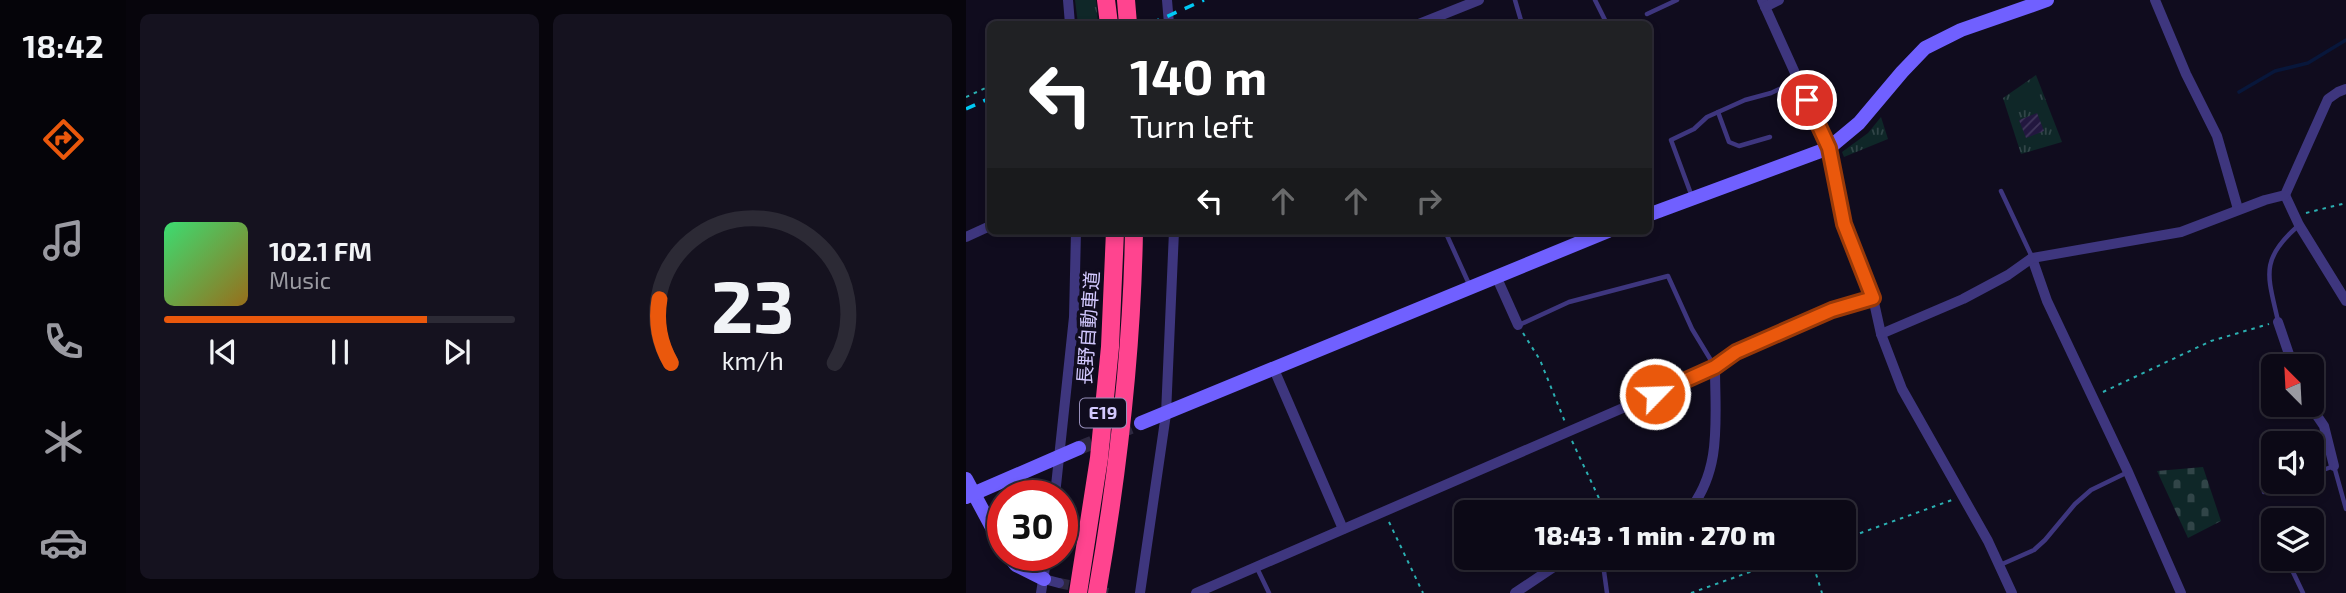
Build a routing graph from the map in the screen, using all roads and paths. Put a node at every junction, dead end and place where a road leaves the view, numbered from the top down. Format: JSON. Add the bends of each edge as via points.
{"nodes":[{"id":1,"x":1068,"y":0,"type":"edge"},
{"id":2,"x":1106,"y":0,"type":"edge"},
{"id":3,"x":1126,"y":0,"type":"edge"},
{"id":4,"x":1167,"y":0,"type":"edge"},
{"id":5,"x":1479,"y":0,"type":"edge"},
{"id":6,"x":1515,"y":0,"type":"edge"},
{"id":7,"x":1595,"y":0,"type":"edge"},
{"id":8,"x":1677,"y":0,"type":"edge"},
{"id":9,"x":1779,"y":0,"type":"edge"},
{"id":10,"x":2047,"y":0,"type":"edge"},
{"id":11,"x":2155,"y":0,"type":"edge"},
{"id":12,"x":1764,"y":4,"type":"edge"},
{"id":13,"x":1647,"y":15,"type":"dead end"},
{"id":14,"x":1070,"y":21,"type":"edge"},
{"id":15,"x":1109,"y":21,"type":"edge"},
{"id":16,"x":1128,"y":21,"type":"edge"},
{"id":17,"x":1169,"y":21,"type":"edge"},
{"id":18,"x":1426,"y":21,"type":"edge"},
{"id":19,"x":1521,"y":21,"type":"edge"},
{"id":20,"x":1605,"y":21,"type":"edge"},
{"id":21,"x":1798,"y":80,"type":"junction"},
{"id":22,"x":987,"y":87,"type":"edge"},
{"id":23,"x":2346,"y":89,"type":"edge"},
{"id":24,"x":966,"y":97,"type":"edge"},
{"id":25,"x":1718,"y":112,"type":"junction"},
{"id":26,"x":1770,"y":137,"type":"dead end"},
{"id":27,"x":1829,"y":148,"type":"junction"},
{"id":28,"x":2001,"y":191,"type":"dead end"},
{"id":29,"x":2285,"y":195,"type":"junction"},
{"id":30,"x":1693,"y":199,"type":"junction"},
{"id":31,"x":2346,"y":203,"type":"edge"},
{"id":32,"x":2238,"y":209,"type":"junction"},
{"id":33,"x":1652,"y":214,"type":"edge"},
{"id":34,"x":2297,"y":220,"type":"junction"},
{"id":35,"x":987,"y":227,"type":"edge"},
{"id":36,"x":1076,"y":235,"type":"edge"},
{"id":37,"x":1115,"y":235,"type":"edge"},
{"id":38,"x":1134,"y":235,"type":"edge"},
{"id":39,"x":1174,"y":235,"type":"edge"},
{"id":40,"x":1447,"y":235,"type":"edge"},
{"id":41,"x":1598,"y":235,"type":"edge"},
{"id":42,"x":966,"y":237,"type":"edge"},
{"id":43,"x":2032,"y":258,"type":"junction"},
{"id":44,"x":1496,"y":276,"type":"junction"},
{"id":45,"x":1470,"y":286,"type":"junction"},
{"id":46,"x":1873,"y":298,"type":"junction"},
{"id":47,"x":2346,"y":301,"type":"edge"},
{"id":48,"x":2278,"y":322,"type":"junction"},
{"id":49,"x":1518,"y":325,"type":"junction"},
{"id":50,"x":1881,"y":334,"type":"junction"},
{"id":51,"x":2289,"y":354,"type":"edge"},
{"id":52,"x":1273,"y":367,"type":"junction"},
{"id":53,"x":1715,"y":367,"type":"junction"},
{"id":54,"x":2093,"y":397,"type":"junction"},
{"id":55,"x":1166,"y":414,"type":"junction"},
{"id":56,"x":2318,"y":417,"type":"edge"},
{"id":57,"x":1141,"y":423,"type":"tunnel mouth"},
{"id":58,"x":1568,"y":432,"type":"junction"},
{"id":59,"x":1079,"y":448,"type":"tunnel mouth"},
{"id":60,"x":1060,"y":456,"type":"junction"},
{"id":61,"x":2334,"y":466,"type":"junction"},
{"id":62,"x":2324,"y":470,"type":"edge"},
{"id":63,"x":2128,"y":472,"type":"junction"},
{"id":64,"x":966,"y":479,"type":"edge"},
{"id":65,"x":1057,"y":480,"type":"edge"},
{"id":66,"x":970,"y":496,"type":"edge"},
{"id":67,"x":1962,"y":497,"type":"junction"},
{"id":68,"x":1600,"y":500,"type":"edge"},
{"id":69,"x":1695,"y":500,"type":"edge"},
{"id":70,"x":2346,"y":509,"type":"edge"},
{"id":71,"x":1384,"y":512,"type":"junction"},
{"id":72,"x":987,"y":523,"type":"edge"},
{"id":73,"x":1343,"y":530,"type":"junction"},
{"id":74,"x":1856,"y":534,"type":"edge"},
{"id":75,"x":1999,"y":565,"type":"junction"},
{"id":76,"x":1257,"y":567,"type":"junction"},
{"id":77,"x":1549,"y":570,"type":"edge"},
{"id":78,"x":1602,"y":570,"type":"edge"},
{"id":79,"x":1755,"y":570,"type":"edge"},
{"id":80,"x":1815,"y":570,"type":"edge"},
{"id":81,"x":1024,"y":571,"type":"edge"},
{"id":82,"x":2293,"y":572,"type":"dead end"},
{"id":83,"x":1059,"y":583,"type":"tunnel mouth"},
{"id":84,"x":1043,"y":586,"type":"edge"},
{"id":85,"x":1077,"y":593,"type":"edge"},
{"id":86,"x":1097,"y":593,"type":"edge"},
{"id":87,"x":1140,"y":593,"type":"edge"},
{"id":88,"x":1196,"y":593,"type":"edge"},
{"id":89,"x":1269,"y":593,"type":"edge"},
{"id":90,"x":1423,"y":593,"type":"edge"},
{"id":91,"x":1515,"y":593,"type":"edge"},
{"id":92,"x":1606,"y":593,"type":"edge"},
{"id":93,"x":1691,"y":593,"type":"edge"},
{"id":94,"x":1822,"y":593,"type":"edge"},
{"id":95,"x":2012,"y":593,"type":"edge"},
{"id":96,"x":2181,"y":593,"type":"edge"},
{"id":97,"x":2303,"y":593,"type":"edge"}],
"edges":[{"from":1,"to":14,"type":"street"},
{"from":2,"to":15,"type":"highway"},
{"from":3,"to":16,"type":"highway"},
{"from":4,"to":17,"type":"street"},
{"from":5,"to":18,"type":"street"},
{"from":6,"to":19,"type":"lane"},
{"from":7,"to":20,"type":"lane"},
{"from":8,"to":13,"type":"lane"},
{"from":9,"to":12,"type":"street"},
{"from":10,"to":27,"type":"street","via":[[1961,30],[1925,48],[1859,123]]},
{"from":11,"to":32,"type":"street","via":[[2217,136]]},
{"from":12,"to":21,"type":"street"},
{"from":21,"to":25,"type":"lane"},
{"from":21,"to":27,"type":"street"},
{"from":22,"to":24,"type":"path"},
{"from":23,"to":29,"type":"street","via":[[2328,99]]},
{"from":25,"to":26,"type":"lane","via":[[1729,142],[1739,146]]},
{"from":25,"to":30,"type":"lane","via":[[1671,140]]},
{"from":27,"to":30,"type":"street"},
{"from":27,"to":46,"type":"street","via":[[1844,224]]},
{"from":28,"to":43,"type":"lane"},
{"from":29,"to":32,"type":"street"},
{"from":29,"to":34,"type":"street"},
{"from":30,"to":33,"type":"street"},
{"from":31,"to":34,"type":"path"},
{"from":32,"to":43,"type":"street","via":[[2181,232]]},
{"from":34,"to":47,"type":"street"},
{"from":34,"to":48,"type":"lane","via":[[2273,256],[2268,276]]},
{"from":35,"to":42,"type":"street"},
{"from":36,"to":60,"type":"street","via":[[1074,317]]},
{"from":37,"to":85,"type":"highway","name":"長野自動車道","number":"E19","via":[[1099,458]]},
{"from":38,"to":86,"type":"highway","number":"E19","via":[[1120,443]]},
{"from":39,"to":55,"type":"street"},
{"from":40,"to":45,"type":"lane"},
{"from":41,"to":44,"type":"street"},
{"from":43,"to":50,"type":"street","via":[[1963,299]]},
{"from":43,"to":54,"type":"street","via":[[2047,301]]},
{"from":44,"to":45,"type":"street"},
{"from":44,"to":49,"type":"street"},
{"from":45,"to":52,"type":"street"},
{"from":46,"to":50,"type":"street"},
{"from":46,"to":53,"type":"street","via":[[1832,310],[1736,352]]},
{"from":48,"to":51,"type":"street"},
{"from":48,"to":54,"type":"path","via":[[2211,341]]},
{"from":49,"to":53,"type":"lane","via":[[1569,302],[1668,276]]},
{"from":49,"to":58,"type":"path","via":[[1540,360]]},
{"from":50,"to":67,"type":"street","via":[[1908,400]]},
{"from":52,"to":55,"type":"street"},
{"from":52,"to":73,"type":"street"},
{"from":53,"to":58,"type":"street"},
{"from":53,"to":69,"type":"street","via":[[1715,453]]},
{"from":54,"to":63,"type":"street"},
{"from":55,"to":57,"type":"street"},
{"from":55,"to":87,"type":"street"},
{"from":56,"to":61,"type":"street"},
{"from":58,"to":68,"type":"path"},
{"from":58,"to":71,"type":"street"},
{"from":59,"to":60,"type":"street"},
{"from":60,"to":65,"type":"street"},
{"from":60,"to":66,"type":"street"},
{"from":61,"to":62,"type":"lane"},
{"from":61,"to":70,"type":"lane"},
{"from":63,"to":75,"type":"lane","via":[[2091,490],[2034,550]]},
{"from":63,"to":96,"type":"street"},
{"from":64,"to":66,"type":"street"},
{"from":66,"to":72,"type":"street"},
{"from":67,"to":74,"type":"path"},
{"from":67,"to":75,"type":"street"},
{"from":71,"to":73,"type":"street"},
{"from":71,"to":90,"type":"path"},
{"from":73,"to":76,"type":"street"},
{"from":75,"to":95,"type":"street"},
{"from":76,"to":88,"type":"street"},
{"from":76,"to":89,"type":"lane"},
{"from":77,"to":91,"type":"street"},
{"from":78,"to":92,"type":"lane"},
{"from":79,"to":93,"type":"path"},
{"from":80,"to":94,"type":"path"},
{"from":81,"to":84,"type":"street"},
{"from":82,"to":97,"type":"lane"},
{"from":83,"to":84,"type":"street"}]}
